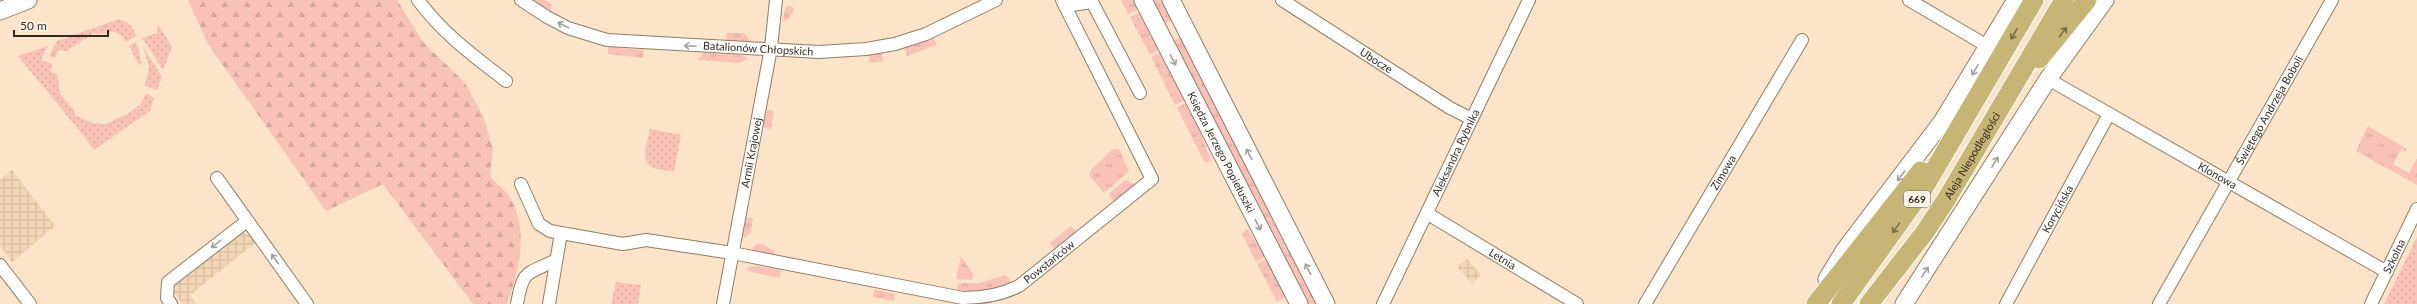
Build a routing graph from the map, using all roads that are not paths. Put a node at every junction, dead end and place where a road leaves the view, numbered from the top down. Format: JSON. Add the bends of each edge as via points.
{"nodes":[{"id":1,"x":28,"y":0,"type":"edge"},
{"id":2,"x":418,"y":0,"type":"edge"},
{"id":3,"x":521,"y":0,"type":"edge"},
{"id":4,"x":776,"y":0,"type":"edge"},
{"id":5,"x":996,"y":0,"type":"edge"},
{"id":6,"x":1143,"y":0,"type":"edge"},
{"id":7,"x":1171,"y":0,"type":"edge"},
{"id":8,"x":1282,"y":0,"type":"edge"},
{"id":9,"x":1528,"y":0,"type":"edge"},
{"id":10,"x":1909,"y":0,"type":"edge"},
{"id":11,"x":2016,"y":0,"type":"edge"},
{"id":12,"x":2034,"y":0,"type":"edge"},
{"id":13,"x":2064,"y":0,"type":"edge"},
{"id":14,"x":2087,"y":0,"type":"edge"},
{"id":15,"x":2105,"y":0,"type":"edge"},
{"id":16,"x":2332,"y":0,"type":"edge"},
{"id":17,"x":1064,"y":3,"type":"edge"},
{"id":18,"x":0,"y":11,"type":"edge"},
{"id":19,"x":1180,"y":20,"type":"junction"},
{"id":20,"x":1157,"y":28,"type":"junction"},
{"id":21,"x":1802,"y":40,"type":"dead end"},
{"id":22,"x":1989,"y":47,"type":"junction"},
{"id":23,"x":772,"y":48,"type":"junction"},
{"id":24,"x":2048,"y":79,"type":"junction"},
{"id":25,"x":506,"y":81,"type":"dead end"},
{"id":26,"x":1982,"y":88,"type":"junction"},
{"id":27,"x":1140,"y":93,"type":"dead end"},
{"id":28,"x":2003,"y":106,"type":"junction"},
{"id":29,"x":2109,"y":114,"type":"junction"},
{"id":30,"x":1472,"y":119,"type":"junction"},
{"id":31,"x":217,"y":178,"type":"dead end"},
{"id":32,"x":2227,"y":181,"type":"junction"},
{"id":33,"x":521,"y":184,"type":"dead end"},
{"id":34,"x":2417,"y":209,"type":"edge"},
{"id":35,"x":1428,"y":214,"type":"junction"},
{"id":36,"x":247,"y":220,"type":"junction"},
{"id":37,"x":1925,"y":232,"type":"junction"},
{"id":38,"x":561,"y":233,"type":"junction"},
{"id":39,"x":732,"y":254,"type":"junction"},
{"id":40,"x":556,"y":260,"type":"junction"},
{"id":41,"x":0,"y":265,"type":"edge"},
{"id":42,"x":2387,"y":272,"type":"junction"},
{"id":43,"x":30,"y":304,"type":"edge"},
{"id":44,"x":171,"y":304,"type":"edge"},
{"id":45,"x":307,"y":304,"type":"edge"},
{"id":46,"x":517,"y":304,"type":"edge"},
{"id":47,"x":549,"y":304,"type":"edge"},
{"id":48,"x":723,"y":304,"type":"edge"},
{"id":49,"x":1298,"y":304,"type":"edge"},
{"id":50,"x":1326,"y":304,"type":"edge"},
{"id":51,"x":1383,"y":304,"type":"edge"},
{"id":52,"x":1577,"y":304,"type":"edge"},
{"id":53,"x":1645,"y":304,"type":"edge"},
{"id":54,"x":1812,"y":304,"type":"edge"},
{"id":55,"x":1816,"y":304,"type":"edge"},
{"id":56,"x":1841,"y":304,"type":"edge"},
{"id":57,"x":1870,"y":304,"type":"edge"},
{"id":58,"x":1883,"y":304,"type":"edge"},
{"id":59,"x":1904,"y":304,"type":"edge"},
{"id":60,"x":2006,"y":304,"type":"edge"},
{"id":61,"x":2159,"y":304,"type":"edge"},
{"id":62,"x":2371,"y":304,"type":"edge"}],
"edges":[{"from":1,"to":18,"type":"main road"},
{"from":2,"to":25,"type":"street","via":[[445,32]]},
{"from":23,"to":3,"type":"street","name":"Batalionów Chłopskich","one_way":true,"via":[[607,40],[568,28],[547,18]]},
{"from":4,"to":23,"type":"street","name":"Armii Krajowej"},
{"from":5,"to":23,"type":"street","name":"Batalionów Chłopskich","via":[[926,34],[895,44],[819,52]]},
{"from":6,"to":20,"type":"main road","name":"Księdza Jerzego Popiełuszki"},
{"from":7,"to":19,"type":"main road"},
{"from":8,"to":30,"type":"street","name":"Ubocze","via":[[1450,108]]},
{"from":9,"to":30,"type":"street","name":"Aleksandra Rybnika"},
{"from":10,"to":22,"type":"street"},
{"from":11,"to":22,"type":"main road"},
{"from":12,"to":26,"type":"main road","number":"669","one_way":true},
{"from":13,"to":28,"type":"main road","name":"Aleja Niepodległości","number":"669"},
{"from":28,"to":14,"type":"main road","one_way":true},
{"from":15,"to":24,"type":"main road"},
{"from":16,"to":32,"type":"street","name":"Świętego Andrzeja Boboli"},
{"from":17,"to":27,"type":"street","via":[[1092,2]]},
{"from":17,"to":39,"type":"street","name":"Powstańców","via":[[1152,179],[1019,286],[982,298],[963,298]]},
{"from":19,"to":20,"type":"main road","via":[[1180,28],[1173,33],[1164,34]]},
{"from":50,"to":19,"type":"main road","one_way":true},
{"from":20,"to":49,"type":"main road","name":"Księdza Jerzego Popiełuszki","one_way":true},
{"from":21,"to":53,"type":"street","name":"Zimowa"},
{"from":22,"to":54,"type":"main road","one_way":true,"via":[[1942,122],[1844,251]]},
{"from":23,"to":39,"type":"street","name":"Armii Krajowej"},
{"from":24,"to":29,"type":"street","name":"Klonowa"},
{"from":59,"to":24,"type":"main road","one_way":true},
{"from":26,"to":55,"type":"main road","via":[[1910,186]]},
{"from":26,"to":56,"type":"main road","number":"669","one_way":true,"via":[[1922,191]]},
{"from":28,"to":37,"type":"main road","name":"Aleja Niepodległości","number":"669"},
{"from":29,"to":32,"type":"street","name":"Klonowa"},
{"from":29,"to":60,"type":"street","name":"Korycińska"},
{"from":30,"to":35,"type":"street","name":"Aleksandra Rybnika"},
{"from":31,"to":36,"type":"street"},
{"from":32,"to":42,"type":"street","name":"Klonowa"},
{"from":32,"to":61,"type":"street","name":"Świętego Andrzeja Boboli"},
{"from":33,"to":38,"type":"street","via":[[539,224],[550,231]]},
{"from":34,"to":42,"type":"street","name":"Szkolna"},
{"from":35,"to":51,"type":"street","name":"Aleksandra Rybnika"},
{"from":35,"to":52,"type":"street","name":"Letnia"},
{"from":36,"to":44,"type":"street","one_way":true,"via":[[168,282],[167,298]]},
{"from":45,"to":36,"type":"street","one_way":true},
{"from":37,"to":57,"type":"main road","name":"Aleja Niepodległości","number":"669"},
{"from":37,"to":58,"type":"main road"},
{"from":38,"to":39,"type":"street","via":[[624,244],[646,240]]},
{"from":38,"to":40,"type":"street"},
{"from":39,"to":48,"type":"street","name":"Armii Krajowej"},
{"from":40,"to":46,"type":"street","via":[[525,275],[521,280]]},
{"from":40,"to":47,"type":"street"},
{"from":41,"to":43,"type":"street"},
{"from":42,"to":62,"type":"street","name":"Szkolna"}]}
